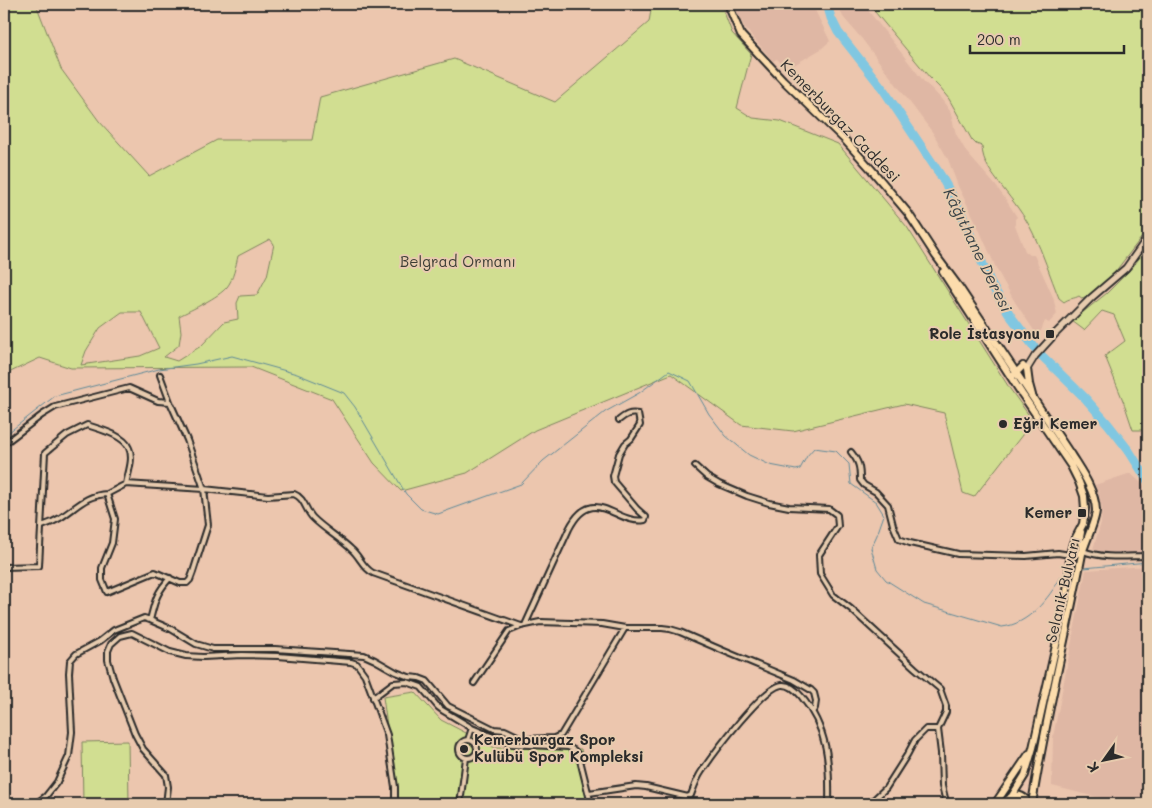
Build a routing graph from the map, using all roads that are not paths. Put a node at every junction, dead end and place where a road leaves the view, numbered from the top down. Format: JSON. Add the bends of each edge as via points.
{"nodes":[{"id":1,"x":728,"y":4,"type":"edge"},
{"id":2,"x":1148,"y":237,"type":"edge"},
{"id":3,"x":936,"y":256,"type":"junction"},
{"id":4,"x":1008,"y":362,"type":"junction"},
{"id":5,"x":1025,"y":368,"type":"junction"},
{"id":6,"x":160,"y":375,"type":"dead end"},
{"id":7,"x":1015,"y":376,"type":"junction"},
{"id":8,"x":170,"y":402,"type":"junction"},
{"id":9,"x":1035,"y":403,"type":"junction"},
{"id":10,"x":619,"y":420,"type":"dead end"},
{"id":11,"x":4,"y":444,"type":"edge"},
{"id":12,"x":851,"y":452,"type":"dead end"},
{"id":13,"x":695,"y":466,"type":"dead end"},
{"id":14,"x":126,"y":484,"type":"junction"},
{"id":15,"x":204,"y":489,"type":"junction"},
{"id":16,"x":107,"y":494,"type":"junction"},
{"id":17,"x":1083,"y":524,"type":"junction"},
{"id":18,"x":42,"y":526,"type":"junction"},
{"id":19,"x":1083,"y":551,"type":"junction"},
{"id":20,"x":1070,"y":556,"type":"junction"},
{"id":21,"x":1148,"y":556,"type":"edge"},
{"id":22,"x":4,"y":567,"type":"edge"},
{"id":23,"x":170,"y":578,"type":"junction"},
{"id":24,"x":150,"y":620,"type":"junction"},
{"id":25,"x":523,"y":626,"type":"junction"},
{"id":26,"x":625,"y":628,"type":"junction"},
{"id":27,"x":474,"y":682,"type":"dead end"},
{"id":28,"x":373,"y":698,"type":"junction"},
{"id":29,"x":813,"y":711,"type":"junction"},
{"id":30,"x":1039,"y":718,"type":"junction"},
{"id":31,"x":1048,"y":719,"type":"junction"},
{"id":32,"x":472,"y":728,"type":"junction"},
{"id":33,"x":938,"y":729,"type":"junction"},
{"id":34,"x":468,"y":740,"type":"junction"},
{"id":35,"x":1032,"y":748,"type":"junction"},
{"id":36,"x":466,"y":758,"type":"junction"},
{"id":37,"x":588,"y":793,"type":"junction"},
{"id":38,"x":1009,"y":801,"type":"edge"},
{"id":39,"x":946,"y":803,"type":"edge"},
{"id":40,"x":35,"y":804,"type":"edge"},
{"id":41,"x":166,"y":804,"type":"edge"},
{"id":42,"x":395,"y":804,"type":"edge"},
{"id":43,"x":460,"y":804,"type":"edge"},
{"id":44,"x":591,"y":804,"type":"edge"},
{"id":45,"x":829,"y":804,"type":"edge"},
{"id":46,"x":869,"y":804,"type":"edge"},
{"id":47,"x":995,"y":804,"type":"edge"},
{"id":48,"x":1001,"y":804,"type":"edge"},
{"id":49,"x":1031,"y":804,"type":"edge"}],
"edges":[{"from":1,"to":3,"type":"main road","name":"Kemerburgaz Caddesi","via":[[741,35],[871,168],[908,213]]},
{"from":2,"to":5,"type":"main road","via":[[1126,268],[1091,298]]},
{"from":3,"to":4,"type":"main road","name":"Kemerburgaz Caddesi"},
{"from":3,"to":7,"type":"main road","name":"Kemerburgaz Caddesi","via":[[952,287]]},
{"from":4,"to":5,"type":"main road"},
{"from":4,"to":7,"type":"main road","name":"Kemerburgaz Caddesi"},
{"from":5,"to":7,"type":"main road","via":[[1022,374]]},
{"from":5,"to":9,"type":"main road"},
{"from":6,"to":8,"type":"street"},
{"from":7,"to":9,"type":"main road","name":"Selanik Bulvarı"},
{"from":7,"to":17,"type":"main road","name":"Selanik Bulvarı","via":[[1079,482],[1084,496]]},
{"from":8,"to":11,"type":"street","via":[[158,401],[129,388],[121,390],[55,407]]},
{"from":8,"to":15,"type":"street"},
{"from":9,"to":19,"type":"main road","name":"Selanik Bulvarı","via":[[1092,492],[1096,512]]},
{"from":10,"to":25,"type":"street","via":[[625,415],[638,414],[640,425],[619,454],[614,482],[646,518],[635,520],[596,507],[579,514]]},
{"from":12,"to":20,"type":"street","via":[[858,462],[860,480],[888,505],[899,539],[958,554],[1026,556],[1058,553]]},
{"from":13,"to":33,"type":"street","via":[[719,484],[747,496],[769,503],[829,509],[837,515],[838,526],[819,555],[820,574],[832,595],[940,689],[946,712]]},
{"from":14,"to":15,"type":"street"},
{"from":14,"to":16,"type":"street"},
{"from":14,"to":18,"type":"street","via":[[131,458],[129,447],[108,432],[87,425],[67,435],[45,453]]},
{"from":15,"to":23,"type":"street","via":[[208,525],[190,580],[180,583]]},
{"from":15,"to":25,"type":"street","via":[[268,496],[297,495],[314,520],[352,550],[369,571]]},
{"from":16,"to":18,"type":"street","via":[[97,494]]},
{"from":16,"to":23,"type":"street","via":[[115,519],[112,543],[102,568],[107,592],[155,572]]},
{"from":17,"to":19,"type":"main road","via":[[1080,538]]},
{"from":17,"to":20,"type":"main road","name":"Selanik Bulvarı"},
{"from":18,"to":22,"type":"street","via":[[39,566]]},
{"from":19,"to":20,"type":"main road"},
{"from":19,"to":21,"type":"street","via":[[1102,557]]},
{"from":19,"to":31,"type":"main road","name":"Selanik Bulvarı"},
{"from":20,"to":30,"type":"main road","name":"Selanik Bulvarı","via":[[1069,580]]},
{"from":23,"to":24,"type":"street","via":[[156,597]]},
{"from":24,"to":26,"type":"street","via":[[196,644],[213,648],[364,655],[408,677],[427,681],[448,706],[494,729],[505,730],[524,739],[561,735]]},
{"from":24,"to":40,"type":"street","via":[[144,618],[114,630],[70,661],[72,732],[69,756],[57,782]]},
{"from":25,"to":26,"type":"street","via":[[540,622]]},
{"from":25,"to":27,"type":"street","via":[[509,631]]},
{"from":26,"to":29,"type":"street","via":[[662,628],[680,632],[794,680],[814,693]]},
{"from":28,"to":32,"type":"street","via":[[393,682],[408,682],[421,687],[438,708]]},
{"from":28,"to":41,"type":"street","via":[[365,675],[357,664],[351,662],[278,656],[203,658],[170,652],[132,634],[120,636],[108,651],[110,669],[135,734],[143,749],[166,775]]},
{"from":28,"to":42,"type":"street","via":[[387,735]]},
{"from":29,"to":37,"type":"street","via":[[791,687],[776,687],[744,716],[702,771],[688,798],[636,786]]},
{"from":29,"to":45,"type":"street","via":[[825,742]]},
{"from":30,"to":31,"type":"main road"},
{"from":30,"to":35,"type":"main road","name":"Selanik Bulvarı"},
{"from":31,"to":49,"type":"main road","name":"Selanik Bulvarı"},
{"from":32,"to":34,"type":"street"},
{"from":32,"to":37,"type":"street","via":[[510,744],[574,750],[579,756]]},
{"from":33,"to":39,"type":"street"},
{"from":33,"to":46,"type":"street","via":[[926,729],[915,740],[886,788]]},
{"from":34,"to":36,"type":"street","via":[[459,747],[461,755]]},
{"from":34,"to":36,"type":"street","via":[[476,744],[477,750],[475,755]]},
{"from":35,"to":38,"type":"main road","name":"Selanik Bulvarı","via":[[1025,774]]},
{"from":35,"to":47,"type":"main road"},
{"from":36,"to":43,"type":"street"},
{"from":37,"to":44,"type":"street"},
{"from":38,"to":48,"type":"main road"},
{"from":38,"to":49,"type":"main road","via":[[1020,795]]}]}
